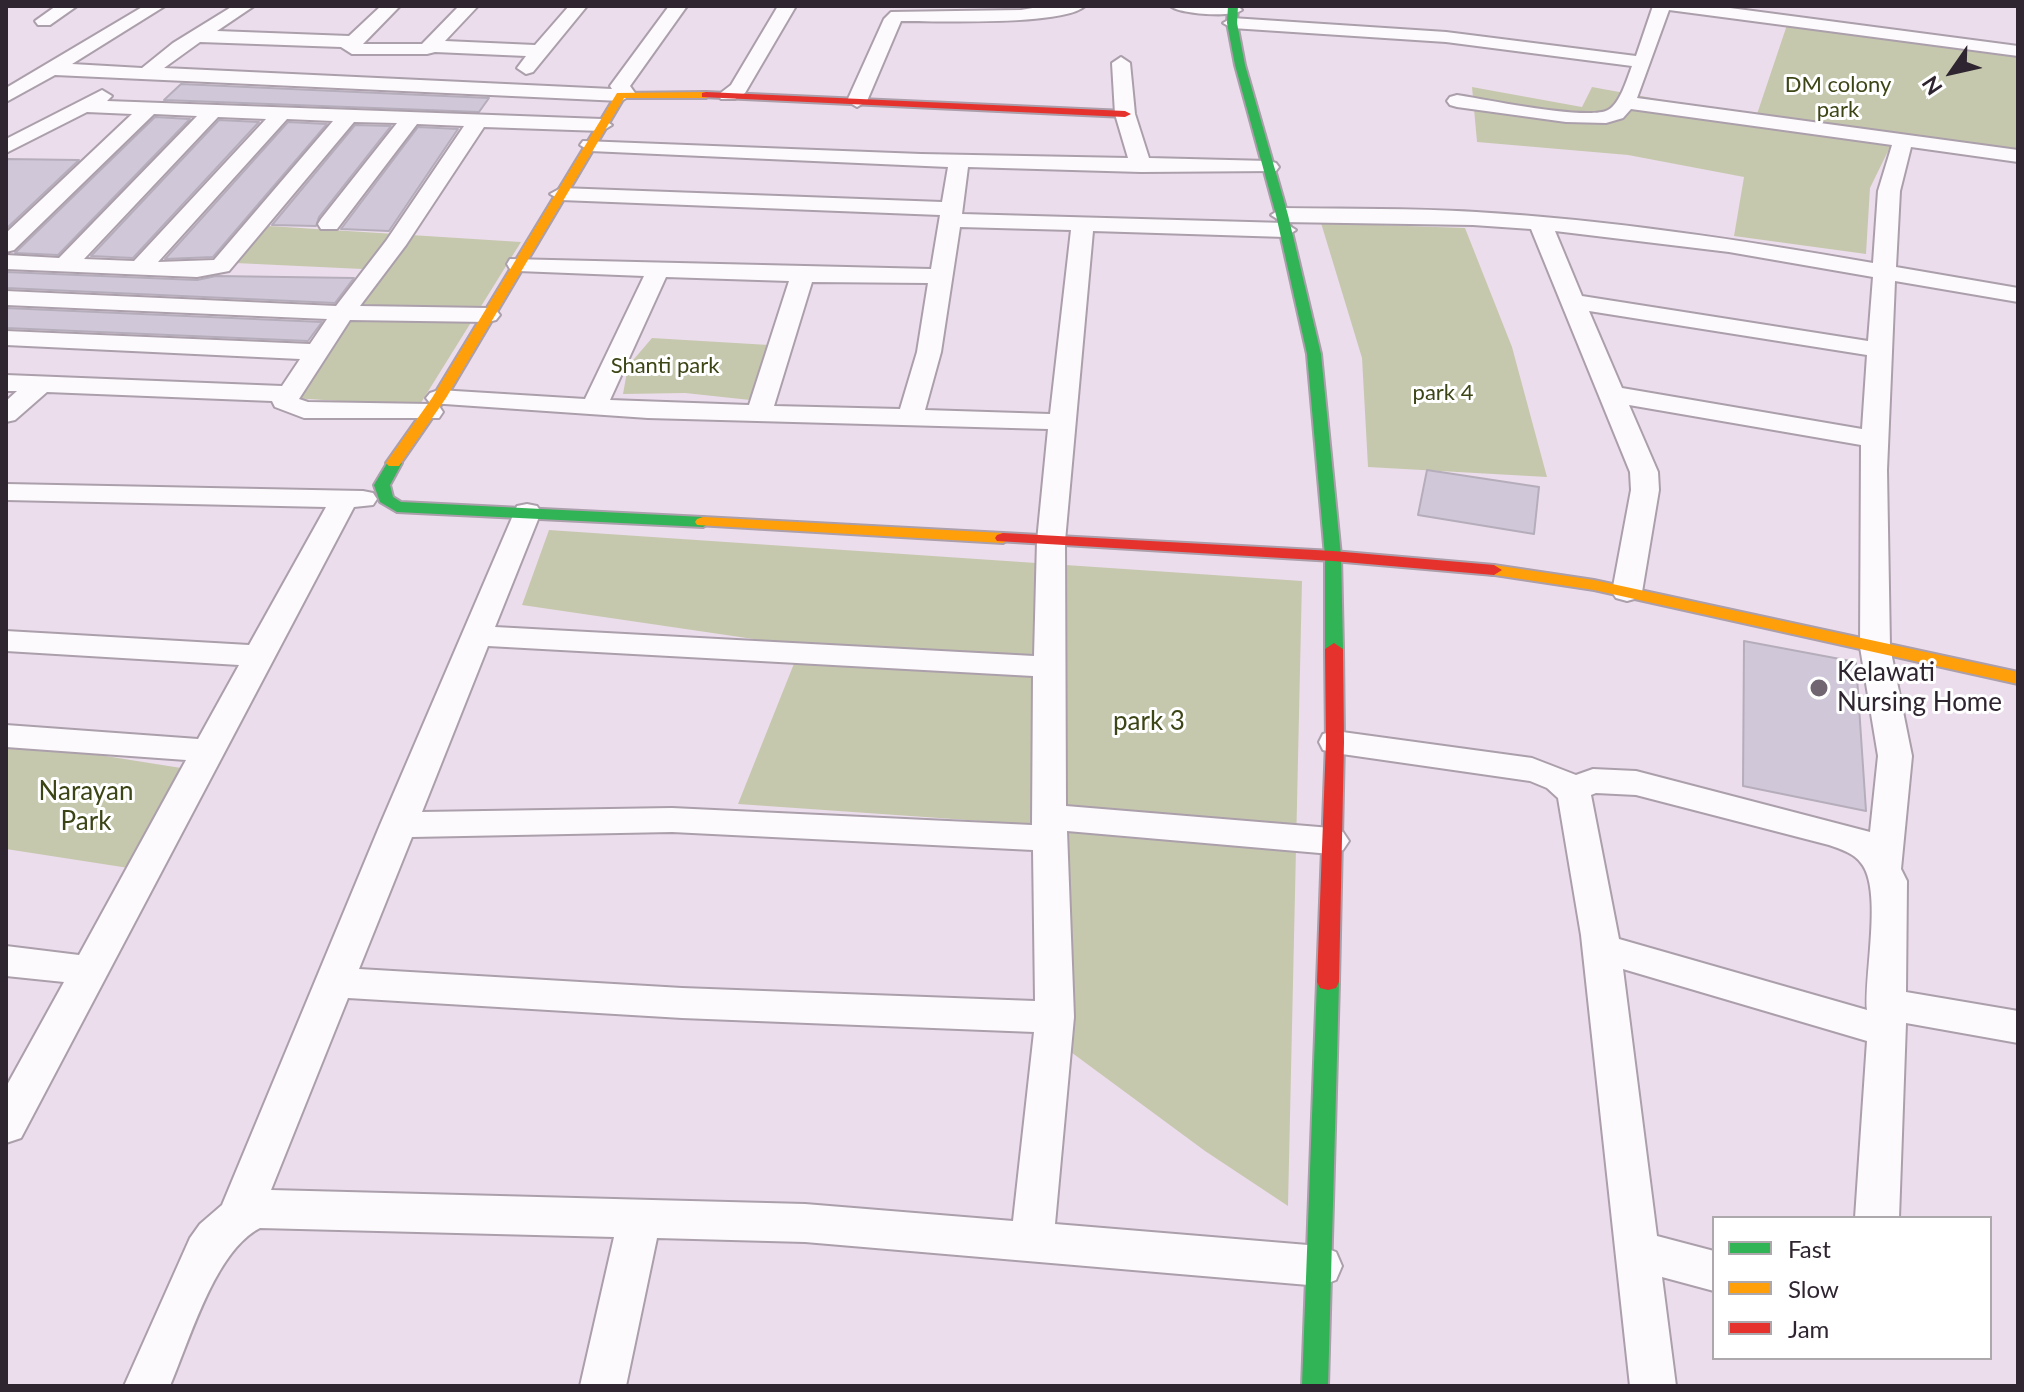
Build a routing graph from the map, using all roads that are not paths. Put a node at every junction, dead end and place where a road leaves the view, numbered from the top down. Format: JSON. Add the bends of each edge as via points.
{"nodes":[{"id":1,"x":68,"y":6,"type":"edge"},
{"id":2,"x":156,"y":6,"type":"edge"},
{"id":3,"x":245,"y":6,"type":"edge"},
{"id":4,"x":391,"y":6,"type":"edge"},
{"id":5,"x":469,"y":6,"type":"edge"},
{"id":6,"x":578,"y":6,"type":"edge"},
{"id":7,"x":678,"y":6,"type":"edge"},
{"id":8,"x":787,"y":6,"type":"edge"},
{"id":9,"x":1076,"y":6,"type":"edge"},
{"id":10,"x":1179,"y":6,"type":"edge"},
{"id":11,"x":1662,"y":6,"type":"edge"},
{"id":12,"x":1675,"y":6,"type":"edge"},
{"id":13,"x":1010,"y":11,"type":"edge"},
{"id":14,"x":1233,"y":13,"type":"edge"},
{"id":15,"x":44,"y":21,"type":"dead end"},
{"id":16,"x":197,"y":36,"type":"junction"},
{"id":17,"x":354,"y":42,"type":"junction"},
{"id":18,"x":432,"y":46,"type":"junction"},
{"id":19,"x":540,"y":51,"type":"junction"},
{"id":20,"x":2018,"y":51,"type":"edge"},
{"id":21,"x":1641,"y":62,"type":"junction"},
{"id":22,"x":1121,"y":63,"type":"dead end"},
{"id":23,"x":52,"y":69,"type":"junction"},
{"id":24,"x":138,"y":73,"type":"junction"},
{"id":25,"x":509,"y":88,"type":"junction"},
{"id":26,"x":623,"y":94,"type":"junction"},
{"id":27,"x":728,"y":95,"type":"junction"},
{"id":28,"x":6,"y":96,"type":"edge"},
{"id":29,"x":857,"y":101,"type":"junction"},
{"id":30,"x":1457,"y":101,"type":"dead end"},
{"id":31,"x":1625,"y":102,"type":"junction"},
{"id":32,"x":86,"y":106,"type":"junction"},
{"id":33,"x":150,"y":107,"type":"junction"},
{"id":34,"x":214,"y":109,"type":"junction"},
{"id":35,"x":283,"y":112,"type":"junction"},
{"id":36,"x":1125,"y":114,"type":"junction"},
{"id":37,"x":349,"y":115,"type":"junction"},
{"id":38,"x":412,"y":117,"type":"junction"},
{"id":39,"x":478,"y":120,"type":"junction"},
{"id":40,"x":602,"y":125,"type":"junction"},
{"id":41,"x":1903,"y":140,"type":"junction"},
{"id":42,"x":590,"y":145,"type":"junction"},
{"id":43,"x":6,"y":147,"type":"edge"},
{"id":44,"x":2018,"y":156,"type":"edge"},
{"id":45,"x":959,"y":161,"type":"junction"},
{"id":46,"x":1141,"y":166,"type":"junction"},
{"id":47,"x":1269,"y":167,"type":"junction"},
{"id":48,"x":561,"y":194,"type":"junction"},
{"id":49,"x":952,"y":214,"type":"junction"},
{"id":50,"x":1284,"y":222,"type":"junction"},
{"id":51,"x":1540,"y":223,"type":"junction"},
{"id":52,"x":329,"y":224,"type":"dead end"},
{"id":53,"x":1083,"y":225,"type":"junction"},
{"id":54,"x":6,"y":245,"type":"edge"},
{"id":55,"x":6,"y":262,"type":"edge"},
{"id":56,"x":518,"y":264,"type":"junction"},
{"id":57,"x":65,"y":265,"type":"junction"},
{"id":58,"x":140,"y":268,"type":"junction"},
{"id":59,"x":658,"y":270,"type":"junction"},
{"id":60,"x":1883,"y":272,"type":"junction"},
{"id":61,"x":803,"y":275,"type":"junction"},
{"id":62,"x":942,"y":276,"type":"junction"},
{"id":63,"x":2018,"y":295,"type":"edge"},
{"id":64,"x":6,"y":298,"type":"edge"},
{"id":65,"x":1575,"y":302,"type":"junction"},
{"id":66,"x":343,"y":313,"type":"junction"},
{"id":67,"x":488,"y":315,"type":"junction"},
{"id":68,"x":6,"y":338,"type":"edge"},
{"id":69,"x":1880,"y":350,"type":"junction"},
{"id":70,"x":319,"y":352,"type":"junction"},
{"id":71,"x":6,"y":383,"type":"edge"},
{"id":72,"x":40,"y":385,"type":"junction"},
{"id":73,"x":287,"y":394,"type":"junction"},
{"id":74,"x":1612,"y":394,"type":"junction"},
{"id":75,"x":435,"y":405,"type":"junction"},
{"id":76,"x":594,"y":407,"type":"junction"},
{"id":77,"x":6,"y":414,"type":"edge"},
{"id":78,"x":759,"y":414,"type":"junction"},
{"id":79,"x":910,"y":419,"type":"junction"},
{"id":80,"x":1062,"y":422,"type":"junction"},
{"id":81,"x":1875,"y":439,"type":"junction"},
{"id":82,"x":6,"y":492,"type":"edge"},
{"id":83,"x":344,"y":499,"type":"junction"},
{"id":84,"x":386,"y":499,"type":"junction"},
{"id":85,"x":527,"y":512,"type":"junction"},
{"id":86,"x":1051,"y":541,"type":"junction"},
{"id":87,"x":1333,"y":556,"type":"junction"},
{"id":88,"x":1627,"y":592,"type":"junction"},
{"id":89,"x":476,"y":636,"type":"junction"},
{"id":90,"x":6,"y":641,"type":"edge"},
{"id":91,"x":1875,"y":647,"type":"junction"},
{"id":92,"x":261,"y":656,"type":"junction"},
{"id":93,"x":1049,"y":667,"type":"junction"},
{"id":94,"x":2018,"y":678,"type":"edge"},
{"id":95,"x":6,"y":736,"type":"edge"},
{"id":96,"x":1335,"y":742,"type":"junction"},
{"id":97,"x":210,"y":751,"type":"junction"},
{"id":98,"x":1573,"y":789,"type":"junction"},
{"id":99,"x":397,"y":825,"type":"junction"},
{"id":100,"x":1050,"y":827,"type":"junction"},
{"id":101,"x":1331,"y":841,"type":"junction"},
{"id":102,"x":1884,"y":867,"type":"junction"},
{"id":103,"x":1601,"y":948,"type":"junction"},
{"id":104,"x":6,"y":961,"type":"edge"},
{"id":105,"x":91,"y":971,"type":"junction"},
{"id":106,"x":333,"y":982,"type":"junction"},
{"id":107,"x":1055,"y":1017,"type":"junction"},
{"id":108,"x":1886,"y":1018,"type":"junction"},
{"id":109,"x":2018,"y":1027,"type":"edge"},
{"id":110,"x":9,"y":1114,"type":"edge"},
{"id":111,"x":240,"y":1214,"type":"junction"},
{"id":112,"x":1877,"y":1216,"type":"edge"},
{"id":113,"x":640,"y":1217,"type":"junction"},
{"id":114,"x":1032,"y":1242,"type":"junction"},
{"id":115,"x":1636,"y":1250,"type":"junction"},
{"id":116,"x":1320,"y":1266,"type":"junction"},
{"id":117,"x":1712,"y":1270,"type":"edge"},
{"id":118,"x":147,"y":1386,"type":"edge"},
{"id":119,"x":603,"y":1386,"type":"edge"},
{"id":120,"x":1315,"y":1386,"type":"edge"},
{"id":121,"x":1653,"y":1386,"type":"edge"}],
"edges":[{"from":1,"to":15,"type":"street"},
{"from":2,"to":23,"type":"street"},
{"from":3,"to":16,"type":"street"},
{"from":4,"to":17,"type":"street"},
{"from":5,"to":18,"type":"street"},
{"from":6,"to":19,"type":"street"},
{"from":7,"to":26,"type":"street","via":[[620,86]]},
{"from":8,"to":27,"type":"street","via":[[738,89]]},
{"from":9,"to":13,"type":"street"},
{"from":10,"to":14,"type":"street"},
{"from":11,"to":21,"type":"street"},
{"from":12,"to":20,"type":"street"},
{"from":13,"to":29,"type":"street","via":[[897,16]]},
{"from":14,"to":21,"type":"street"},
{"from":14,"to":47,"type":"street"},
{"from":16,"to":17,"type":"street"},
{"from":16,"to":24,"type":"street"},
{"from":17,"to":18,"type":"street","via":[[350,47],[358,50]]},
{"from":18,"to":19,"type":"street"},
{"from":19,"to":25,"type":"street"},
{"from":21,"to":31,"type":"street"},
{"from":22,"to":36,"type":"street"},
{"from":23,"to":24,"type":"street"},
{"from":23,"to":28,"type":"street"},
{"from":24,"to":25,"type":"street"},
{"from":24,"to":32,"type":"street"},
{"from":25,"to":26,"type":"street"},
{"from":26,"to":27,"type":"street"},
{"from":26,"to":40,"type":"street"},
{"from":27,"to":29,"type":"street"},
{"from":29,"to":36,"type":"street"},
{"from":30,"to":31,"type":"street","via":[[1600,119],[1618,113]]},
{"from":31,"to":41,"type":"street"},
{"from":32,"to":33,"type":"street"},
{"from":32,"to":43,"type":"street"},
{"from":33,"to":34,"type":"street"},
{"from":33,"to":54,"type":"street"},
{"from":34,"to":35,"type":"street"},
{"from":34,"to":57,"type":"street"},
{"from":35,"to":37,"type":"street"},
{"from":35,"to":58,"type":"street"},
{"from":36,"to":46,"type":"street"},
{"from":37,"to":38,"type":"street"},
{"from":37,"to":58,"type":"street","via":[[221,266]]},
{"from":38,"to":39,"type":"street"},
{"from":38,"to":52,"type":"street"},
{"from":39,"to":40,"type":"street"},
{"from":39,"to":66,"type":"street"},
{"from":40,"to":42,"type":"street"},
{"from":41,"to":44,"type":"street"},
{"from":41,"to":60,"type":"street","via":[[1889,191]]},
{"from":42,"to":45,"type":"street"},
{"from":42,"to":48,"type":"street"},
{"from":45,"to":46,"type":"street"},
{"from":45,"to":49,"type":"street"},
{"from":46,"to":47,"type":"street"},
{"from":47,"to":50,"type":"street"},
{"from":48,"to":49,"type":"street"},
{"from":48,"to":56,"type":"street"},
{"from":49,"to":53,"type":"street"},
{"from":49,"to":62,"type":"street"},
{"from":50,"to":51,"type":"street","via":[[1473,218]]},
{"from":50,"to":53,"type":"street"},
{"from":50,"to":87,"type":"street","via":[[1314,354]]},
{"from":51,"to":60,"type":"street","via":[[1729,245]]},
{"from":51,"to":65,"type":"street"},
{"from":53,"to":80,"type":"street"},
{"from":55,"to":57,"type":"street"},
{"from":56,"to":59,"type":"street"},
{"from":56,"to":67,"type":"street"},
{"from":57,"to":58,"type":"street"},
{"from":59,"to":61,"type":"street"},
{"from":59,"to":76,"type":"street"},
{"from":60,"to":63,"type":"street"},
{"from":60,"to":69,"type":"street"},
{"from":61,"to":62,"type":"street"},
{"from":61,"to":78,"type":"street"},
{"from":62,"to":79,"type":"street"},
{"from":64,"to":66,"type":"street"},
{"from":65,"to":69,"type":"street"},
{"from":65,"to":74,"type":"street"},
{"from":66,"to":67,"type":"street"},
{"from":66,"to":70,"type":"street"},
{"from":67,"to":75,"type":"street"},
{"from":68,"to":70,"type":"street"},
{"from":69,"to":81,"type":"street"},
{"from":70,"to":73,"type":"street"},
{"from":71,"to":72,"type":"street"},
{"from":72,"to":73,"type":"street"},
{"from":72,"to":77,"type":"street"},
{"from":73,"to":75,"type":"street","via":[[284,402],[304,410]]},
{"from":74,"to":81,"type":"street"},
{"from":74,"to":88,"type":"street","via":[[1644,472]]},
{"from":75,"to":76,"type":"street"},
{"from":75,"to":84,"type":"street","via":[[387,473],[382,485]]},
{"from":76,"to":78,"type":"street"},
{"from":78,"to":79,"type":"street"},
{"from":79,"to":80,"type":"street"},
{"from":80,"to":86,"type":"street"},
{"from":81,"to":91,"type":"street"},
{"from":82,"to":83,"type":"street"},
{"from":83,"to":84,"type":"street"},
{"from":83,"to":92,"type":"street"},
{"from":84,"to":85,"type":"street","via":[[415,509]]},
{"from":85,"to":86,"type":"street"},
{"from":85,"to":89,"type":"street"},
{"from":86,"to":87,"type":"street"},
{"from":86,"to":93,"type":"street"},
{"from":87,"to":88,"type":"street","via":[[1498,570]]},
{"from":87,"to":96,"type":"street"},
{"from":88,"to":91,"type":"street"},
{"from":89,"to":93,"type":"street"},
{"from":89,"to":99,"type":"street"},
{"from":90,"to":92,"type":"street"},
{"from":91,"to":94,"type":"street"},
{"from":91,"to":102,"type":"street","via":[[1895,756]]},
{"from":92,"to":97,"type":"street"},
{"from":93,"to":100,"type":"street"},
{"from":95,"to":97,"type":"street"},
{"from":96,"to":98,"type":"street","via":[[1532,770]]},
{"from":96,"to":101,"type":"street"},
{"from":97,"to":105,"type":"street"},
{"from":98,"to":102,"type":"street","via":[[1610,780],[1680,794],[1857,841]]},
{"from":98,"to":103,"type":"street"},
{"from":99,"to":100,"type":"street","via":[[672,820]]},
{"from":99,"to":106,"type":"street"},
{"from":100,"to":101,"type":"street"},
{"from":100,"to":107,"type":"street"},
{"from":101,"to":116,"type":"street"},
{"from":102,"to":108,"type":"street","via":[[1889,881]]},
{"from":103,"to":108,"type":"street"},
{"from":103,"to":115,"type":"street"},
{"from":104,"to":105,"type":"street"},
{"from":105,"to":110,"type":"street"},
{"from":106,"to":107,"type":"street","via":[[682,1003]]},
{"from":106,"to":111,"type":"street"},
{"from":107,"to":114,"type":"street"},
{"from":108,"to":109,"type":"street"},
{"from":108,"to":112,"type":"street"},
{"from":111,"to":113,"type":"street","via":[[259,1209]]},
{"from":111,"to":118,"type":"street","via":[[218,1231],[197,1265]]},
{"from":113,"to":114,"type":"street","via":[[805,1223]]},
{"from":113,"to":119,"type":"street"},
{"from":114,"to":116,"type":"street"},
{"from":115,"to":117,"type":"street"},
{"from":115,"to":121,"type":"street"},
{"from":116,"to":120,"type":"street"}]}
